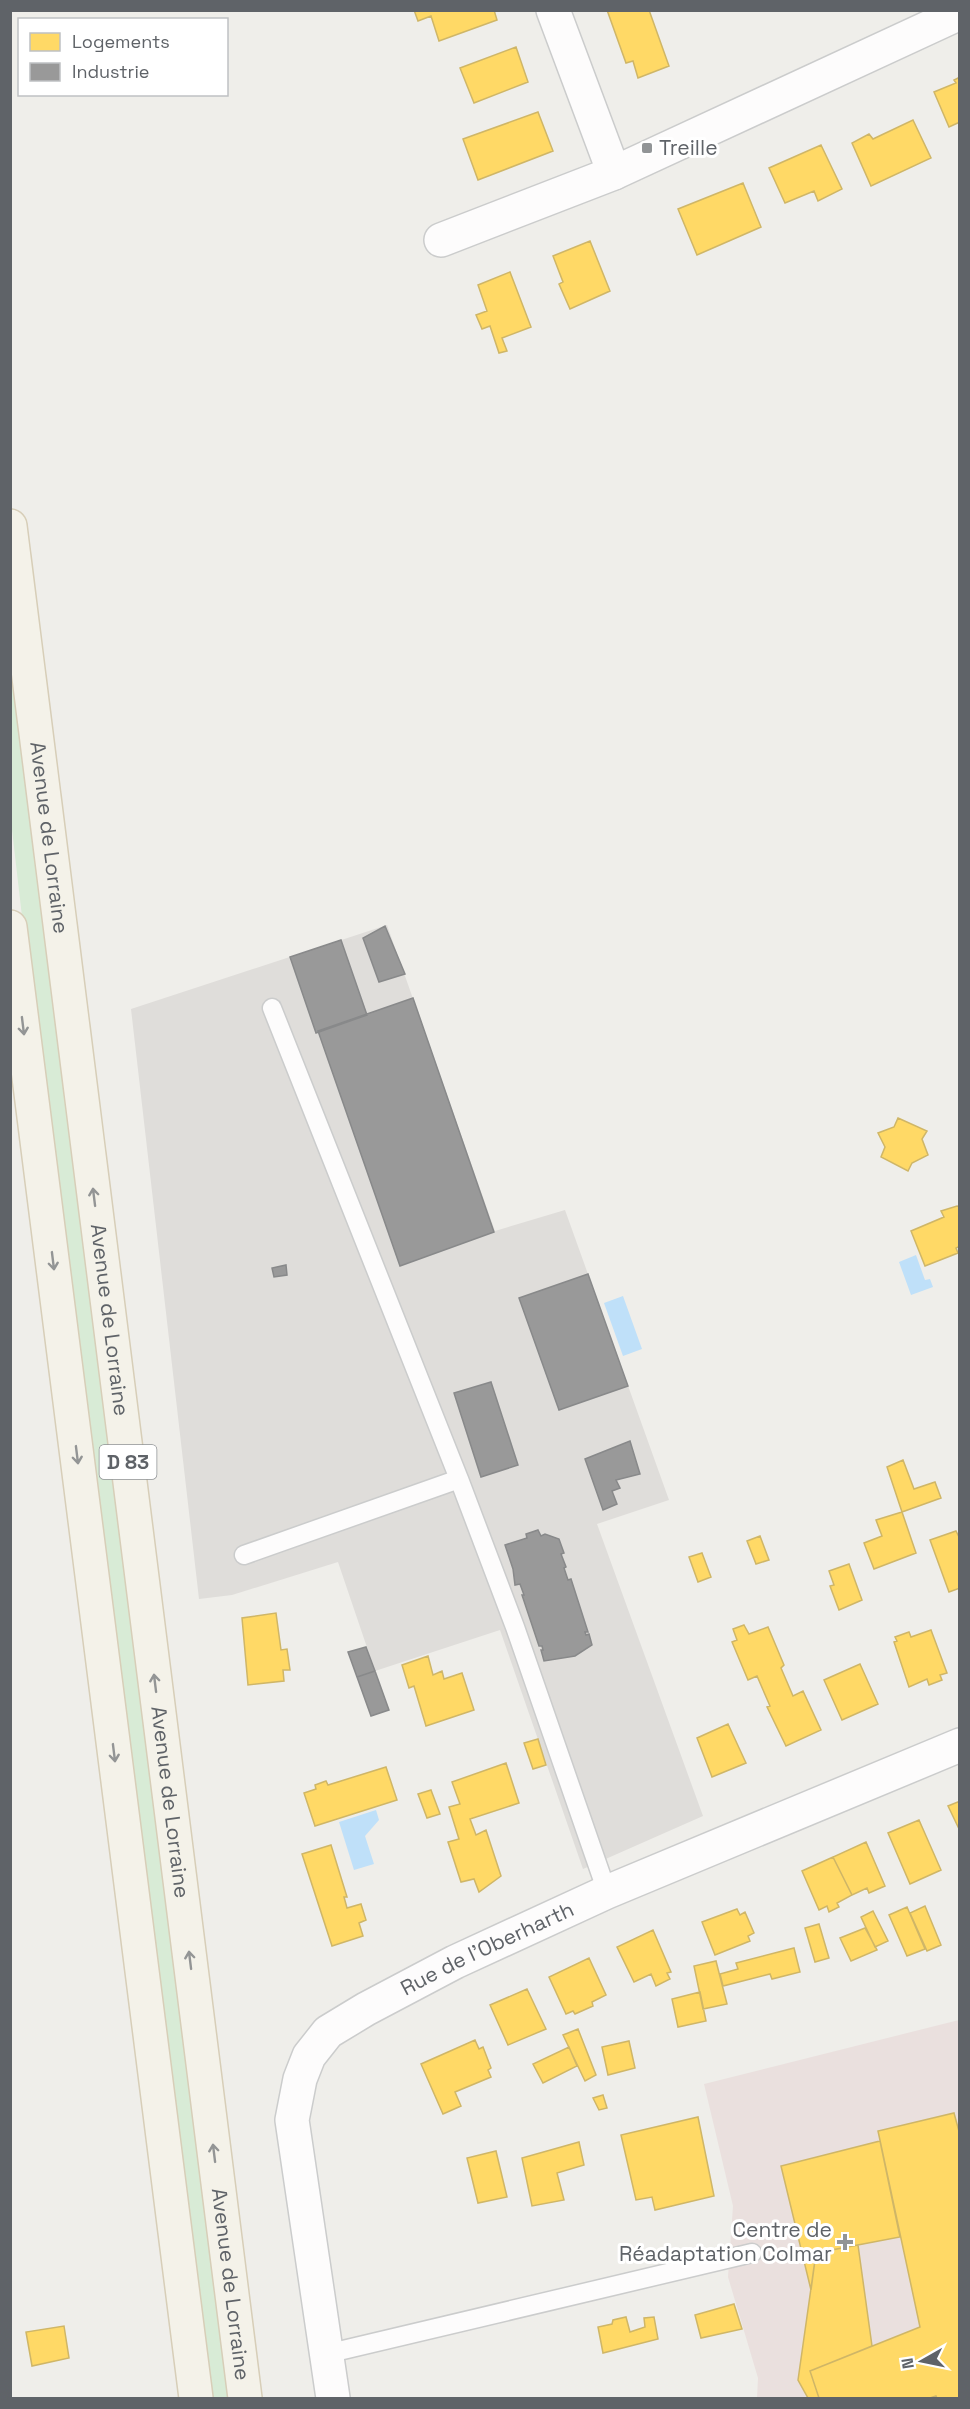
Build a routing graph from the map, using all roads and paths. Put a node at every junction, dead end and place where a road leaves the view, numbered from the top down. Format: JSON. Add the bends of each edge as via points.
{"nodes":[{"id":1,"x":553,"y":10,"type":"edge"},
{"id":2,"x":960,"y":13,"type":"edge"},
{"id":3,"x":614,"y":173,"type":"junction"},
{"id":4,"x":441,"y":240,"type":"dead end"},
{"id":5,"x":10,"y":526,"type":"edge"},
{"id":6,"x":10,"y":927,"type":"edge"},
{"id":7,"x":272,"y":1008,"type":"dead end"},
{"id":8,"x":459,"y":1479,"type":"junction"},
{"id":9,"x":244,"y":1555,"type":"dead end"},
{"id":10,"x":960,"y":1745,"type":"edge"},
{"id":11,"x":606,"y":1892,"type":"junction"},
{"id":12,"x":752,"y":2253,"type":"dead end"},
{"id":13,"x":326,"y":2354,"type":"junction"},
{"id":14,"x":196,"y":2398,"type":"edge"},
{"id":15,"x":245,"y":2398,"type":"edge"},
{"id":16,"x":333,"y":2398,"type":"edge"}],
"edges":[{"from":1,"to":3,"type":"street"},
{"from":2,"to":3,"type":"street"},
{"from":3,"to":4,"type":"street"},
{"from":15,"to":5,"type":"main road","name":"Avenue de Lorraine","number":"D 83","one_way":true},
{"from":6,"to":14,"type":"main road","number":"D 83","one_way":true},
{"from":7,"to":8,"type":"lane"},
{"from":8,"to":9,"type":"lane"},
{"from":8,"to":11,"type":"lane"},
{"from":10,"to":11,"type":"street","name":"Rue de l'Oberharth"},
{"from":11,"to":13,"type":"street","name":"Rue de l'Oberharth","via":[[366,2009],[328,2031],[309,2056],[292,2120]]},
{"from":12,"to":13,"type":"lane"},
{"from":13,"to":16,"type":"street","name":"Rue de l'Oberharth"}]}
